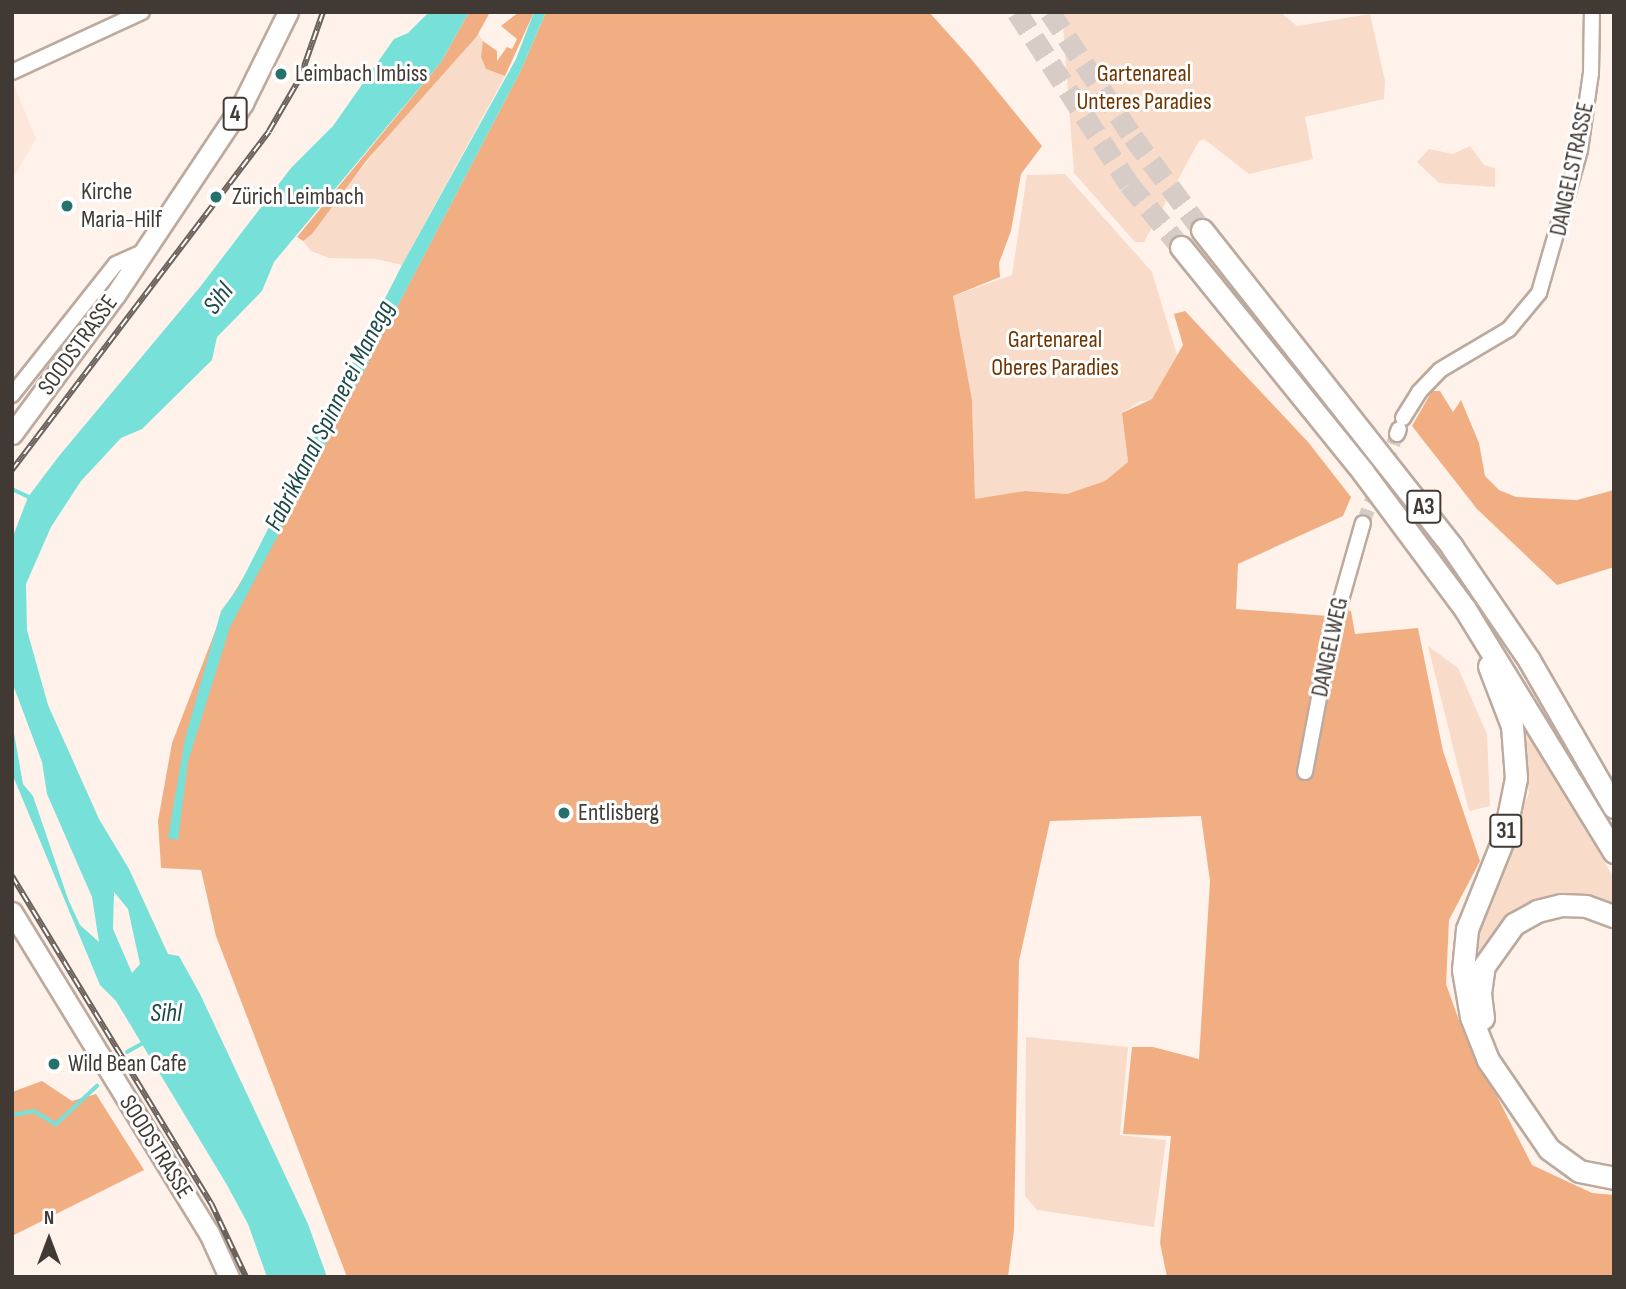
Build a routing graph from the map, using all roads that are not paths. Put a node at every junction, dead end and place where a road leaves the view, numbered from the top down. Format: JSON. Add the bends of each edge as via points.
{"nodes":[{"id":1,"x":142,"y":12,"type":"edge"},
{"id":2,"x":288,"y":12,"type":"edge"},
{"id":3,"x":1592,"y":12,"type":"edge"},
{"id":4,"x":12,"y":72,"type":"edge"},
{"id":5,"x":1202,"y":230,"type":"tunnel mouth"},
{"id":6,"x":1181,"y":247,"type":"tunnel mouth"},
{"id":7,"x":141,"y":253,"type":"junction"},
{"id":8,"x":12,"y":395,"type":"edge"},
{"id":9,"x":1400,"y":427,"type":"tunnel mouth"},
{"id":10,"x":12,"y":434,"type":"edge"},
{"id":11,"x":1363,"y":523,"type":"tunnel mouth"},
{"id":12,"x":1465,"y":609,"type":"junction"},
{"id":13,"x":1305,"y":772,"type":"dead end"},
{"id":14,"x":1614,"y":807,"type":"edge"},
{"id":15,"x":1614,"y":852,"type":"edge"},
{"id":16,"x":12,"y":912,"type":"edge"},
{"id":17,"x":1614,"y":916,"type":"edge"},
{"id":18,"x":1614,"y":1165,"type":"edge"},
{"id":19,"x":1614,"y":1178,"type":"edge"},
{"id":20,"x":229,"y":1277,"type":"edge"}],
"edges":[{"from":1,"to":4,"type":"street"},
{"from":2,"to":7,"type":"main road","number":"4","via":[[243,103]]},
{"from":3,"to":9,"type":"street","name":"DANGELSTRASSE","via":[[1586,117],[1569,197],[1539,293],[1521,317],[1440,370],[1419,392]]},
{"from":5,"to":14,"type":"highway","number":"A3","via":[[1452,547],[1529,660]]},
{"from":6,"to":12,"type":"highway","number":"A3","via":[[1363,472]]},
{"from":7,"to":8,"type":"street","via":[[116,264]]},
{"from":7,"to":10,"type":"main road","name":"SOODSTRASSE","number":"4"},
{"from":11,"to":13,"type":"street","name":"DANGELWEG","via":[[1331,635]]},
{"from":12,"to":15,"type":"highway","number":"A3"},
{"from":12,"to":19,"type":"highway","number":"31","via":[[1506,706],[1516,758],[1511,815],[1473,906],[1464,945],[1466,998],[1483,1052],[1555,1155],[1579,1171]]},
{"from":16,"to":20,"type":"main road","name":"SOODSTRASSE","via":[[209,1233]]},
{"from":17,"to":18,"type":"highway","via":[[1586,906],[1561,905],[1519,920],[1490,953],[1480,999],[1496,1052],[1552,1135],[1580,1158]]}]}
